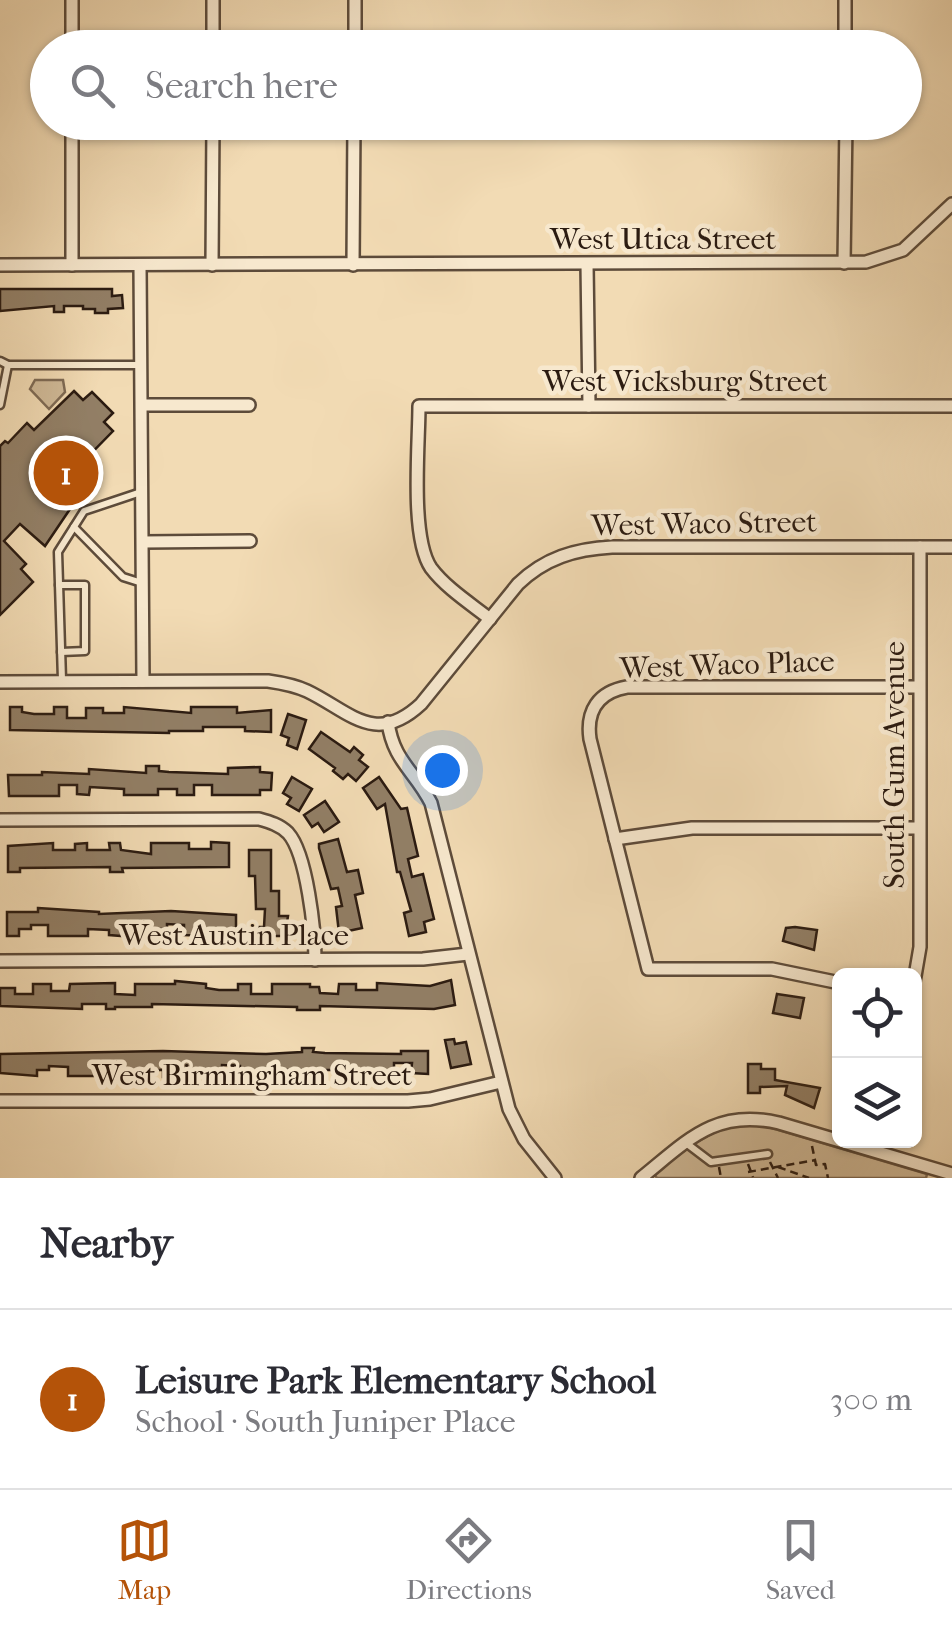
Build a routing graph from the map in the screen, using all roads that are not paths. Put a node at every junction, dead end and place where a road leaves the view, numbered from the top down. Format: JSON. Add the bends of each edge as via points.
{"nodes":[{"id":1,"x":72,"y":0,"type":"edge"},
{"id":2,"x":213,"y":0,"type":"edge"},
{"id":3,"x":355,"y":0,"type":"edge"},
{"id":4,"x":845,"y":0,"type":"edge"},
{"id":5,"x":72,"y":30,"type":"edge"},
{"id":6,"x":213,"y":30,"type":"edge"},
{"id":7,"x":355,"y":30,"type":"edge"},
{"id":8,"x":845,"y":30,"type":"edge"},
{"id":9,"x":72,"y":140,"type":"edge"},
{"id":10,"x":212,"y":140,"type":"edge"},
{"id":11,"x":354,"y":140,"type":"edge"},
{"id":12,"x":846,"y":140,"type":"edge"},
{"id":13,"x":952,"y":204,"type":"edge"},
{"id":14,"x":844,"y":263,"type":"junction"},
{"id":15,"x":212,"y":264,"type":"junction"},
{"id":16,"x":353,"y":264,"type":"junction"},
{"id":17,"x":587,"y":264,"type":"junction"},
{"id":18,"x":0,"y":265,"type":"edge"},
{"id":19,"x":72,"y":265,"type":"junction"},
{"id":20,"x":140,"y":265,"type":"junction"},
{"id":21,"x":4,"y":363,"type":"edge"},
{"id":22,"x":142,"y":365,"type":"junction"},
{"id":23,"x":0,"y":404,"type":"edge"},
{"id":24,"x":142,"y":404,"type":"junction"},
{"id":25,"x":249,"y":405,"type":"dead end"},
{"id":26,"x":590,"y":406,"type":"junction"},
{"id":27,"x":952,"y":406,"type":"edge"},
{"id":28,"x":143,"y":491,"type":"junction"},
{"id":29,"x":74,"y":527,"type":"junction"},
{"id":30,"x":250,"y":541,"type":"dead end"},
{"id":31,"x":143,"y":542,"type":"junction"},
{"id":32,"x":920,"y":547,"type":"junction"},
{"id":33,"x":952,"y":547,"type":"edge"},
{"id":34,"x":143,"y":584,"type":"junction"},
{"id":35,"x":60,"y":585,"type":"junction"},
{"id":36,"x":490,"y":619,"type":"junction"},
{"id":37,"x":61,"y":652,"type":"junction"},
{"id":38,"x":143,"y":681,"type":"junction"},
{"id":39,"x":0,"y":682,"type":"edge"},
{"id":40,"x":62,"y":682,"type":"junction"},
{"id":41,"x":920,"y":687,"type":"junction"},
{"id":42,"x":388,"y":722,"type":"junction"},
{"id":43,"x":0,"y":820,"type":"edge"},
{"id":44,"x":919,"y":828,"type":"junction"},
{"id":45,"x":614,"y":839,"type":"junction"},
{"id":46,"x":468,"y":954,"type":"junction"},
{"id":47,"x":0,"y":960,"type":"edge"},
{"id":48,"x":315,"y":960,"type":"junction"},
{"id":49,"x":916,"y":968,"type":"edge"},
{"id":50,"x":832,"y":982,"type":"edge"},
{"id":51,"x":502,"y":1082,"type":"junction"},
{"id":52,"x":0,"y":1102,"type":"edge"},
{"id":53,"x":832,"y":1137,"type":"edge"},
{"id":54,"x":685,"y":1142,"type":"junction"},
{"id":55,"x":876,"y":1148,"type":"edge"},
{"id":56,"x":768,"y":1154,"type":"road end"},
{"id":57,"x":952,"y":1174,"type":"edge"},
{"id":58,"x":555,"y":1178,"type":"edge"},
{"id":59,"x":641,"y":1178,"type":"edge"}],
"edges":[{"from":1,"to":5,"type":"street"},
{"from":2,"to":6,"type":"street"},
{"from":3,"to":7,"type":"street"},
{"from":4,"to":8,"type":"street"},
{"from":9,"to":19,"type":"street"},
{"from":10,"to":15,"type":"street"},
{"from":11,"to":16,"type":"street"},
{"from":12,"to":14,"type":"street"},
{"from":13,"to":14,"type":"street","name":"West Utica Street","via":[[894,255]]},
{"from":14,"to":17,"type":"street","name":"West Utica Street"},
{"from":15,"to":16,"type":"street","name":"West Utica Street"},
{"from":15,"to":20,"type":"street","name":"West Utica Street"},
{"from":16,"to":17,"type":"street","name":"West Utica Street"},
{"from":17,"to":26,"type":"street"},
{"from":18,"to":19,"type":"street","name":"West Utica Street"},
{"from":19,"to":20,"type":"street","name":"West Utica Street"},
{"from":20,"to":22,"type":"street"},
{"from":21,"to":22,"type":"lane"},
{"from":21,"to":23,"type":"lane"},
{"from":22,"to":24,"type":"street"},
{"from":24,"to":25,"type":"street"},
{"from":24,"to":28,"type":"street"},
{"from":26,"to":27,"type":"street","name":"West Vicksburg Street"},
{"from":26,"to":36,"type":"street","name":"West Vicksburg Street","via":[[419,406],[425,556],[442,580]]},
{"from":28,"to":29,"type":"lane","via":[[96,504]]},
{"from":28,"to":31,"type":"street"},
{"from":29,"to":34,"type":"lane","via":[[122,578]]},
{"from":29,"to":35,"type":"lane","via":[[58,552]]},
{"from":30,"to":31,"type":"street"},
{"from":31,"to":34,"type":"street"},
{"from":32,"to":33,"type":"street","name":"West Waco Street"},
{"from":32,"to":36,"type":"street","name":"West Waco Street","via":[[578,550],[532,571]]},
{"from":32,"to":41,"type":"street","name":"South Gum Avenue"},
{"from":34,"to":38,"type":"street"},
{"from":35,"to":37,"type":"lane"},
{"from":35,"to":37,"type":"lane","via":[[85,585],[85,651]]},
{"from":36,"to":42,"type":"street","name":"West Waco Street","via":[[421,704]]},
{"from":37,"to":40,"type":"lane"},
{"from":38,"to":40,"type":"street"},
{"from":38,"to":42,"type":"street","via":[[289,684],[350,718]]},
{"from":39,"to":40,"type":"street"},
{"from":41,"to":44,"type":"street","name":"South Gum Avenue"},
{"from":41,"to":45,"type":"street","name":"West Waco Place","via":[[610,691],[592,711],[589,730]]},
{"from":42,"to":46,"type":"street","via":[[398,759],[431,803]]},
{"from":43,"to":48,"type":"street","via":[[259,819],[278,825],[297,852],[312,910]]},
{"from":44,"to":45,"type":"street","via":[[692,828]]},
{"from":44,"to":49,"type":"street","name":"South Gum Avenue"},
{"from":45,"to":50,"type":"street","via":[[648,970],[772,969]]},
{"from":46,"to":48,"type":"street","name":"West Austin Place"},
{"from":46,"to":51,"type":"street"},
{"from":47,"to":48,"type":"street","name":"West Austin Place"},
{"from":51,"to":52,"type":"street","name":"West Birmingham Street","via":[[408,1101]]},
{"from":51,"to":58,"type":"street","via":[[515,1124]]},
{"from":53,"to":54,"type":"street","via":[[751,1118],[717,1123]]},
{"from":54,"to":56,"type":"lane","via":[[711,1162]]},
{"from":54,"to":59,"type":"street"},
{"from":55,"to":57,"type":"street"}]}
